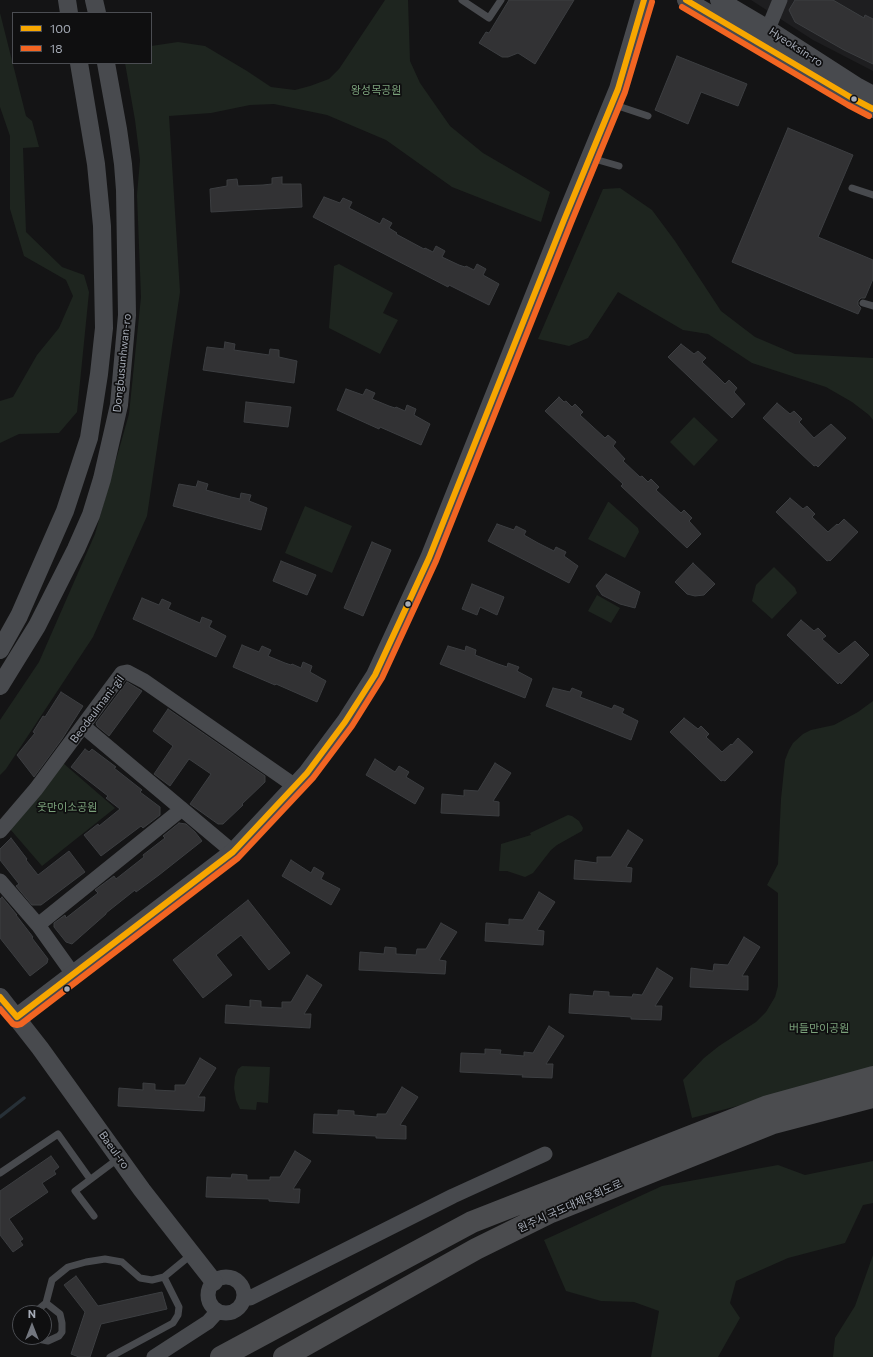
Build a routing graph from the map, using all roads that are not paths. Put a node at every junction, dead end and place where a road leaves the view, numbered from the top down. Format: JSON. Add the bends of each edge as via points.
{"nodes":[{"id":1,"x":67,"y":0,"type":"edge"},
{"id":2,"x":94,"y":0,"type":"edge"},
{"id":3,"x":462,"y":0,"type":"edge"},
{"id":4,"x":500,"y":0,"type":"edge"},
{"id":5,"x":644,"y":0,"type":"edge"},
{"id":6,"x":686,"y":0,"type":"edge"},
{"id":7,"x":719,"y":0,"type":"edge"},
{"id":8,"x":780,"y":0,"type":"edge"},
{"id":9,"x":69,"y":12,"type":"edge"},
{"id":10,"x":97,"y":12,"type":"edge"},
{"id":11,"x":768,"y":29,"type":"junction"},
{"id":12,"x":79,"y":64,"type":"edge"},
{"id":13,"x":106,"y":64,"type":"edge"},
{"id":14,"x":873,"y":95,"type":"edge"},
{"id":15,"x":612,"y":104,"type":"junction"},
{"id":16,"x":873,"y":109,"type":"edge"},
{"id":17,"x":648,"y":116,"type":"dead end"},
{"id":18,"x":590,"y":158,"type":"junction"},
{"id":19,"x":619,"y":166,"type":"dead end"},
{"id":20,"x":852,"y":188,"type":"dead end"},
{"id":21,"x":873,"y":195,"type":"edge"},
{"id":22,"x":863,"y":302,"type":"dead end"},
{"id":23,"x":873,"y":306,"type":"edge"},
{"id":24,"x":0,"y":650,"type":"edge"},
{"id":25,"x":0,"y":686,"type":"edge"},
{"id":26,"x":83,"y":726,"type":"junction"},
{"id":27,"x":295,"y":786,"type":"junction"},
{"id":28,"x":182,"y":809,"type":"junction"},
{"id":29,"x":0,"y":832,"type":"edge"},
{"id":30,"x":233,"y":852,"type":"junction"},
{"id":31,"x":0,"y":881,"type":"edge"},
{"id":32,"x":38,"y":925,"type":"junction"},
{"id":33,"x":73,"y":974,"type":"junction"},
{"id":34,"x":0,"y":997,"type":"edge"},
{"id":35,"x":17,"y":1017,"type":"junction"},
{"id":36,"x":873,"y":1077,"type":"edge"},
{"id":37,"x":873,"y":1097,"type":"edge"},
{"id":38,"x":545,"y":1154,"type":"dead end"},
{"id":39,"x":119,"y":1158,"type":"junction"},
{"id":40,"x":0,"y":1174,"type":"edge"},
{"id":41,"x":90,"y":1179,"type":"junction"},
{"id":42,"x":94,"y":1216,"type":"dead end"},
{"id":43,"x":192,"y":1254,"type":"junction"},
{"id":44,"x":164,"y":1277,"type":"junction"},
{"id":45,"x":214,"y":1282,"type":"junction"},
{"id":46,"x":244,"y":1297,"type":"junction"},
{"id":47,"x":46,"y":1303,"type":"junction"},
{"id":48,"x":44,"y":1305,"type":"edge"},
{"id":49,"x":49,"y":1305,"type":"edge"},
{"id":50,"x":52,"y":1308,"type":"edge"},
{"id":51,"x":218,"y":1311,"type":"junction"},
{"id":52,"x":52,"y":1339,"type":"edge"},
{"id":53,"x":110,"y":1357,"type":"edge"},
{"id":54,"x":154,"y":1357,"type":"edge"},
{"id":55,"x":221,"y":1357,"type":"edge"},
{"id":56,"x":284,"y":1357,"type":"edge"}],
"edges":[{"from":1,"to":9,"type":"street"},
{"from":2,"to":10,"type":"street"},
{"from":3,"to":4,"type":"lane","via":[[490,18]]},
{"from":5,"to":15,"type":"street"},
{"from":6,"to":16,"type":"street","name":"Hyeoksin-ro"},
{"from":7,"to":11,"type":"street","name":"Hyeoksin-ro"},
{"from":8,"to":11,"type":"street"},
{"from":11,"to":14,"type":"street","name":"Hyeoksin-ro"},
{"from":12,"to":24,"type":"street","name":"Dongbusunhwan-ro","via":[[96,164],[102,226],[104,328],[99,374],[89,438],[66,511],[19,616]]},
{"from":13,"to":25,"type":"street","name":"Dongbusunhwan-ro","via":[[118,129],[125,190],[127,314],[119,405],[91,515],[37,626]]},
{"from":15,"to":17,"type":"lane"},
{"from":15,"to":18,"type":"street"},
{"from":18,"to":19,"type":"lane"},
{"from":18,"to":27,"type":"street","via":[[429,558],[375,675],[345,722]]},
{"from":20,"to":21,"type":"lane"},
{"from":22,"to":23,"type":"lane"},
{"from":26,"to":27,"type":"street","name":"Beodeulmani-gil","via":[[122,673],[131,672]]},
{"from":26,"to":28,"type":"street"},
{"from":26,"to":29,"type":"street","name":"Beodeulmani-gil"},
{"from":27,"to":30,"type":"street"},
{"from":28,"to":30,"type":"street"},
{"from":28,"to":32,"type":"street"},
{"from":30,"to":33,"type":"street"},
{"from":31,"to":32,"type":"street"},
{"from":32,"to":33,"type":"street"},
{"from":33,"to":35,"type":"street"},
{"from":34,"to":35,"type":"street","name":"Baeul-ro"},
{"from":35,"to":39,"type":"street","name":"Baeul-ro"},
{"from":36,"to":55,"type":"highway","via":[[768,1106],[472,1222]]},
{"from":37,"to":56,"type":"highway","name":"원주시 국도대체우회도로","via":[[773,1122],[551,1212],[476,1249]]},
{"from":38,"to":46,"type":"street","via":[[453,1196],[250,1298]]},
{"from":39,"to":41,"type":"lane"},
{"from":39,"to":43,"type":"street","name":"Baeul-ro"},
{"from":40,"to":41,"type":"lane","via":[[58,1134]]},
{"from":41,"to":42,"type":"lane","via":[[75,1191]]},
{"from":43,"to":44,"type":"lane"},
{"from":43,"to":45,"type":"street","name":"Baeul-ro"},
{"from":44,"to":47,"type":"lane","via":[[152,1280],[140,1278],[122,1262],[105,1259],[86,1262],[68,1267],[52,1280]]},
{"from":44,"to":53,"type":"lane","via":[[179,1307],[173,1323]]},
{"from":45,"to":46,"type":"street","via":[[222,1277],[234,1278],[242,1286]]},
{"from":45,"to":51,"type":"street","via":[[208,1295],[209,1302]]},
{"from":46,"to":51,"type":"street","via":[[240,1307],[235,1311]]},
{"from":47,"to":48,"type":"lane"},
{"from":47,"to":49,"type":"lane"},
{"from":50,"to":52,"type":"lane","via":[[60,1314],[62,1332]]},
{"from":51,"to":54,"type":"street","via":[[208,1322]]}]}
